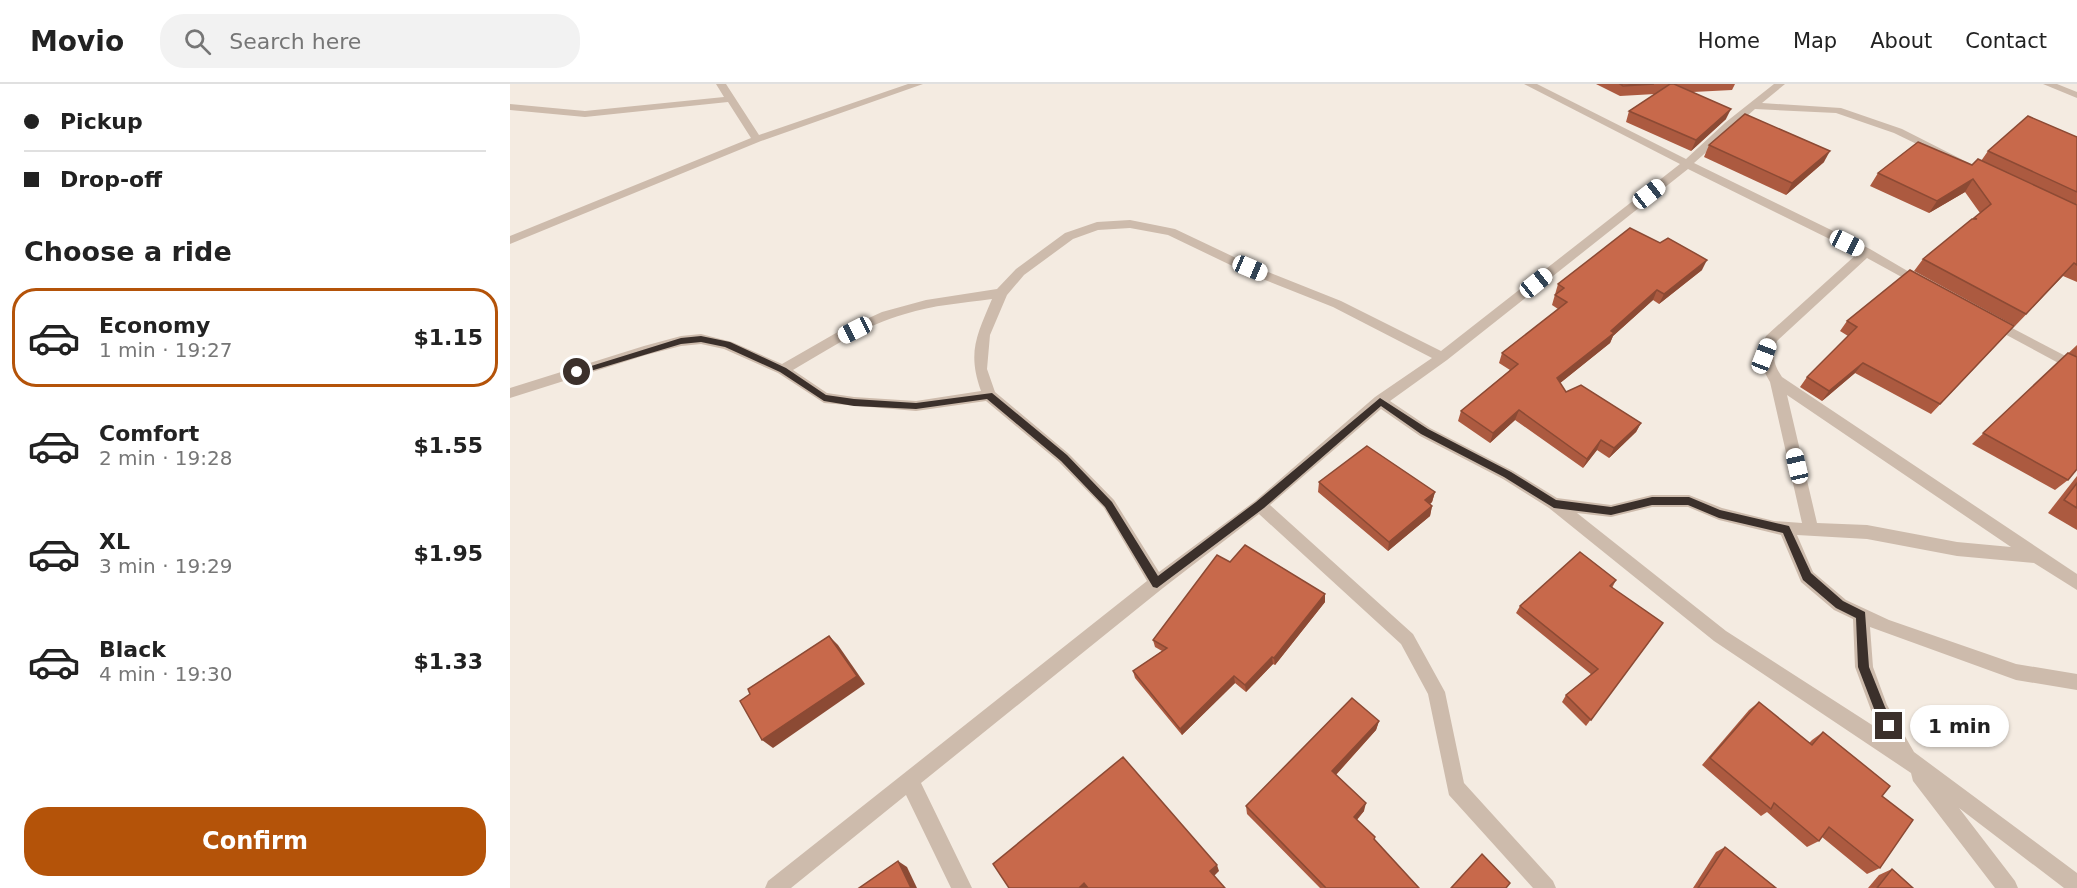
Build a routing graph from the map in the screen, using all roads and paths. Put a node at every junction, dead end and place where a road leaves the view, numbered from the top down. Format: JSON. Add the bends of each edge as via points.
{"nodes":[{"id":1,"x":722,"y":84,"type":"edge"},
{"id":2,"x":918,"y":84,"type":"edge"},
{"id":3,"x":1530,"y":84,"type":"edge"},
{"id":4,"x":1780,"y":84,"type":"edge"},
{"id":5,"x":2048,"y":84,"type":"edge"},
{"id":6,"x":2077,"y":95,"type":"edge"},
{"id":7,"x":731,"y":99,"type":"junction"},
{"id":8,"x":1753,"y":106,"type":"junction"},
{"id":9,"x":510,"y":107,"type":"edge"},
{"id":10,"x":757,"y":139,"type":"junction"},
{"id":11,"x":1687,"y":164,"type":"junction"},
{"id":12,"x":1973,"y":167,"type":"edge"},
{"id":13,"x":510,"y":240,"type":"edge"},
{"id":14,"x":1866,"y":252,"type":"junction"},
{"id":15,"x":1936,"y":290,"type":"edge"},
{"id":16,"x":1001,"y":293,"type":"junction"},
{"id":17,"x":1976,"y":313,"type":"edge"},
{"id":18,"x":1442,"y":357,"type":"junction"},
{"id":19,"x":2077,"y":368,"type":"edge"},
{"id":20,"x":783,"y":370,"type":"junction"},
{"id":21,"x":1777,"y":381,"type":"junction"},
{"id":22,"x":510,"y":393,"type":"edge"},
{"id":23,"x":989,"y":395,"type":"junction"},
{"id":24,"x":1380,"y":402,"type":"junction"},
{"id":25,"x":1554,"y":504,"type":"junction"},
{"id":26,"x":1260,"y":505,"type":"junction"},
{"id":27,"x":1786,"y":529,"type":"junction"},
{"id":28,"x":1811,"y":530,"type":"junction"},
{"id":29,"x":2037,"y":556,"type":"junction"},
{"id":30,"x":2077,"y":583,"type":"edge"},
{"id":31,"x":1157,"y":584,"type":"junction"},
{"id":32,"x":1861,"y":615,"type":"junction"},
{"id":33,"x":2077,"y":682,"type":"edge"},
{"id":34,"x":1908,"y":759,"type":"junction"},
{"id":35,"x":910,"y":782,"type":"junction"},
{"id":36,"x":2077,"y":885,"type":"edge"},
{"id":37,"x":776,"y":888,"type":"edge"},
{"id":38,"x":962,"y":888,"type":"edge"},
{"id":39,"x":1546,"y":888,"type":"edge"},
{"id":40,"x":2008,"y":888,"type":"edge"}],
"edges":[{"from":1,"to":7,"type":"street"},
{"from":2,"to":10,"type":"street"},
{"from":3,"to":11,"type":"street"},
{"from":4,"to":8,"type":"street"},
{"from":5,"to":6,"type":"street"},
{"from":7,"to":9,"type":"street","via":[[585,114]]},
{"from":7,"to":10,"type":"street"},
{"from":8,"to":11,"type":"street"},
{"from":8,"to":12,"type":"street","via":[[1837,110],[1898,131]]},
{"from":10,"to":13,"type":"street"},
{"from":11,"to":14,"type":"street"},
{"from":11,"to":18,"type":"street"},
{"from":14,"to":15,"type":"street"},
{"from":14,"to":21,"type":"street","via":[[1771,339],[1764,356]]},
{"from":16,"to":18,"type":"street","via":[[1020,272],[1069,236],[1097,226],[1130,224],[1171,232],[1337,304]]},
{"from":16,"to":20,"type":"street","via":[[902,310],[875,320]]},
{"from":16,"to":23,"type":"street","via":[[983,335],[980,369]]},
{"from":17,"to":19,"type":"street"},
{"from":18,"to":24,"type":"street"},
{"from":20,"to":22,"type":"street","via":[[727,345],[701,339],[644,351]]},
{"from":20,"to":23,"type":"street","via":[[824,398],[854,402],[916,406]]},
{"from":21,"to":28,"type":"street"},
{"from":21,"to":29,"type":"street"},
{"from":23,"to":31,"type":"street","via":[[1064,458],[1109,504]]},
{"from":24,"to":25,"type":"street","via":[[1425,432]]},
{"from":24,"to":26,"type":"street"},
{"from":25,"to":27,"type":"street","via":[[1611,511],[1652,501],[1689,501],[1719,514]]},
{"from":25,"to":34,"type":"street","via":[[1720,636]]},
{"from":26,"to":31,"type":"street"},
{"from":26,"to":39,"type":"street","via":[[1407,639],[1436,692],[1456,788]]},
{"from":27,"to":28,"type":"street"},
{"from":27,"to":32,"type":"street","via":[[1807,577],[1840,605]]},
{"from":28,"to":29,"type":"street","via":[[1867,532],[1957,549]]},
{"from":29,"to":30,"type":"street"},
{"from":31,"to":35,"type":"street"},
{"from":32,"to":33,"type":"street","via":[[2016,672]]},
{"from":32,"to":34,"type":"street","via":[[1864,667],[1880,710]]},
{"from":34,"to":36,"type":"street"},
{"from":34,"to":40,"type":"street"},
{"from":35,"to":37,"type":"street"},
{"from":35,"to":38,"type":"street"}]}
